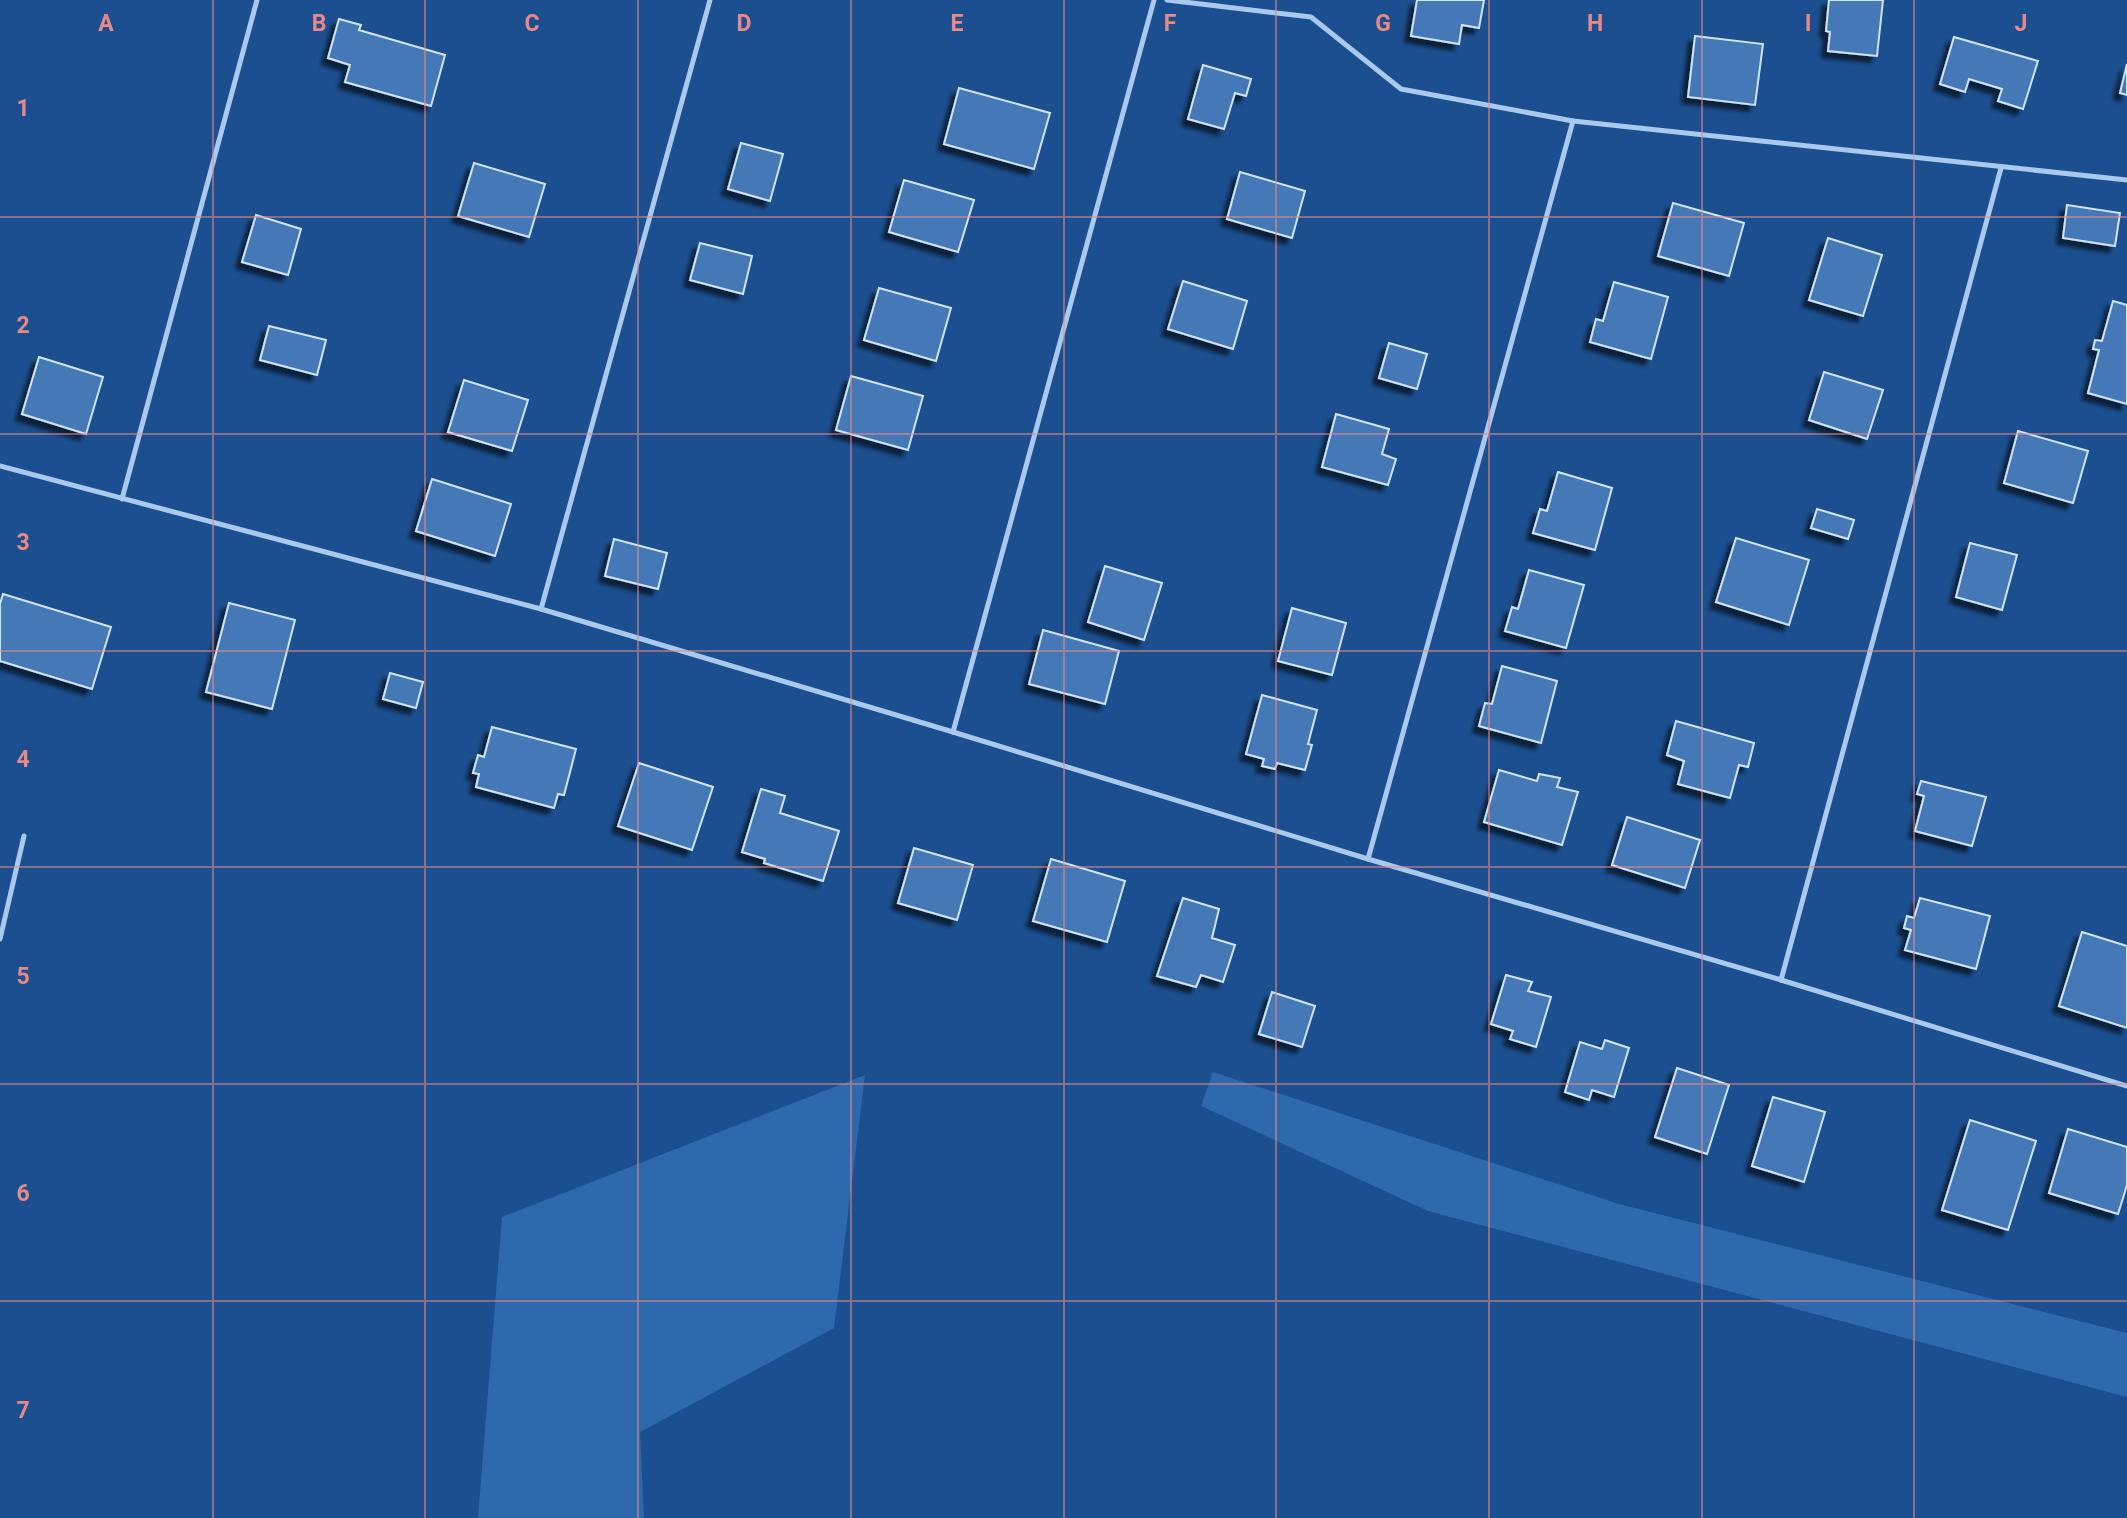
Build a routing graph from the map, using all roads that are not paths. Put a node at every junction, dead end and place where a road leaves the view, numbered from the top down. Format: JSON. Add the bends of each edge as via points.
{"nodes":[{"id":1,"x":257,"y":0,"type":"edge"},
{"id":2,"x":710,"y":0,"type":"edge"},
{"id":3,"x":1154,"y":0,"type":"edge"},
{"id":4,"x":1167,"y":0,"type":"edge"},
{"id":5,"x":1573,"y":121,"type":"junction"},
{"id":6,"x":2001,"y":167,"type":"junction"},
{"id":7,"x":2127,"y":180,"type":"edge"},
{"id":8,"x":0,"y":466,"type":"edge"},
{"id":9,"x":122,"y":499,"type":"junction"},
{"id":10,"x":541,"y":609,"type":"junction"},
{"id":11,"x":953,"y":732,"type":"junction"},
{"id":12,"x":24,"y":836,"type":"dead end"},
{"id":13,"x":1368,"y":859,"type":"junction"},
{"id":14,"x":0,"y":939,"type":"edge"},
{"id":15,"x":1781,"y":980,"type":"junction"},
{"id":16,"x":2127,"y":1086,"type":"edge"}],
"edges":[{"from":1,"to":9,"type":"lane"},
{"from":2,"to":10,"type":"lane"},
{"from":3,"to":11,"type":"lane"},
{"from":4,"to":5,"type":"lane","via":[[1311,17],[1401,89]]},
{"from":5,"to":6,"type":"lane"},
{"from":5,"to":13,"type":"lane"},
{"from":6,"to":7,"type":"lane"},
{"from":6,"to":15,"type":"lane"},
{"from":8,"to":9,"type":"lane"},
{"from":9,"to":10,"type":"lane"},
{"from":10,"to":11,"type":"lane"},
{"from":11,"to":13,"type":"lane"},
{"from":12,"to":14,"type":"lane"},
{"from":13,"to":15,"type":"lane"},
{"from":15,"to":16,"type":"lane"}]}
